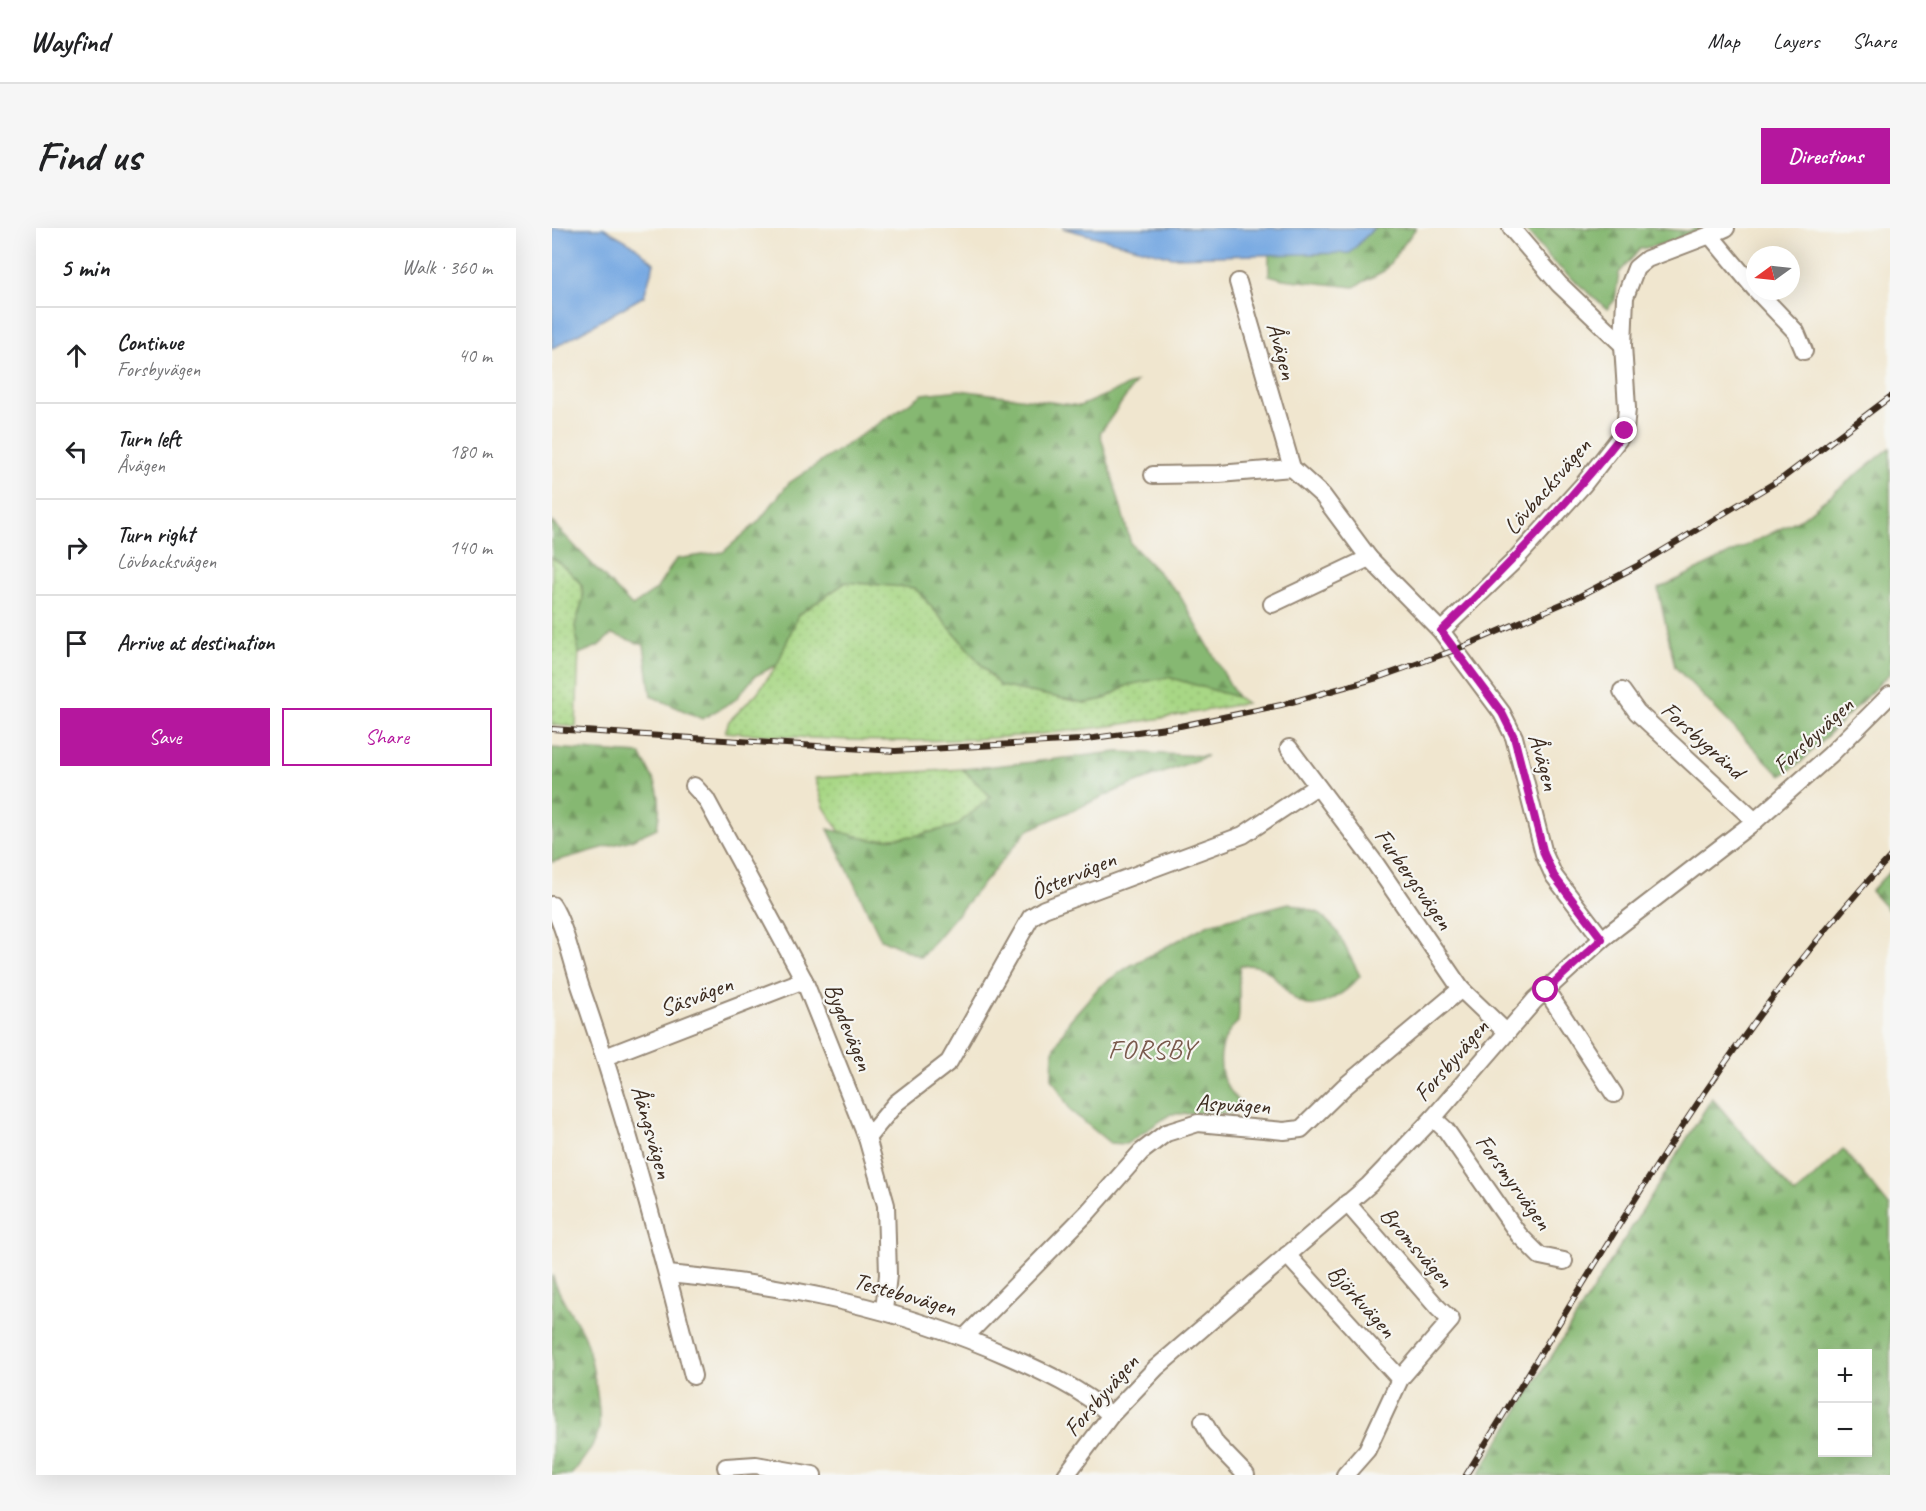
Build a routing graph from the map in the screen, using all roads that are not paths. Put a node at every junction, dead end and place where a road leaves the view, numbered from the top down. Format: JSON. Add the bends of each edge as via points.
{"nodes":[{"id":1,"x":1511,"y":228,"type":"edge"},
{"id":2,"x":1726,"y":228,"type":"edge"},
{"id":3,"x":1710,"y":235,"type":"junction"},
{"id":4,"x":1746,"y":278,"type":"edge"},
{"id":5,"x":1238,"y":282,"type":"dead end"},
{"id":6,"x":1766,"y":300,"type":"edge"},
{"id":7,"x":1623,"y":345,"type":"junction"},
{"id":8,"x":1804,"y":351,"type":"dead end"},
{"id":9,"x":1292,"y":468,"type":"junction"},
{"id":10,"x":1153,"y":475,"type":"dead end"},
{"id":11,"x":1369,"y":558,"type":"junction"},
{"id":12,"x":1272,"y":604,"type":"dead end"},
{"id":13,"x":1441,"y":631,"type":"junction"},
{"id":14,"x":1622,"y":691,"type":"dead end"},
{"id":15,"x":1890,"y":695,"type":"edge"},
{"id":16,"x":1289,"y":748,"type":"dead end"},
{"id":17,"x":694,"y":786,"type":"dead end"},
{"id":18,"x":1317,"y":786,"type":"junction"},
{"id":19,"x":1755,"y":821,"type":"junction"},
{"id":20,"x":552,"y":905,"type":"edge"},
{"id":21,"x":1602,"y":939,"type":"junction"},
{"id":22,"x":804,"y":980,"type":"junction"},
{"id":23,"x":1461,"y":989,"type":"junction"},
{"id":24,"x":1546,"y":990,"type":"junction"},
{"id":25,"x":1506,"y":1032,"type":"junction"},
{"id":26,"x":605,"y":1057,"type":"junction"},
{"id":27,"x":1614,"y":1094,"type":"dead end"},
{"id":28,"x":1433,"y":1118,"type":"junction"},
{"id":29,"x":867,"y":1138,"type":"junction"},
{"id":30,"x":1347,"y":1203,"type":"junction"},
{"id":31,"x":1287,"y":1255,"type":"junction"},
{"id":32,"x":1564,"y":1261,"type":"dead end"},
{"id":33,"x":668,"y":1274,"type":"junction"},
{"id":34,"x":884,"y":1310,"type":"junction"},
{"id":35,"x":1451,"y":1320,"type":"joint"},
{"id":36,"x":965,"y":1337,"type":"junction"},
{"id":37,"x":693,"y":1376,"type":"dead end"},
{"id":38,"x":1400,"y":1379,"type":"junction"},
{"id":39,"x":1111,"y":1415,"type":"junction"},
{"id":40,"x":1203,"y":1421,"type":"dead end"},
{"id":41,"x":726,"y":1467,"type":"dead end"},
{"id":42,"x":813,"y":1475,"type":"edge"},
{"id":43,"x":1066,"y":1475,"type":"edge"},
{"id":44,"x":1246,"y":1475,"type":"edge"},
{"id":45,"x":1345,"y":1475,"type":"edge"}],
"edges":[{"from":1,"to":7,"type":"street","via":[[1558,284]]},
{"from":2,"to":3,"type":"street","name":"Lövbacksvägen"},
{"from":3,"to":4,"type":"street"},
{"from":3,"to":7,"type":"street","name":"Lövbacksvägen","via":[[1647,259],[1636,268],[1625,297]]},
{"from":5,"to":9,"type":"street","name":"Åvägen"},
{"from":6,"to":8,"type":"street","via":[[1796,332]]},
{"from":7,"to":13,"type":"street","name":"Lövbacksvägen","via":[[1625,431],[1512,563]]},
{"from":9,"to":10,"type":"street"},
{"from":9,"to":11,"type":"street","name":"Åvägen","via":[[1323,496]]},
{"from":11,"to":12,"type":"street"},
{"from":11,"to":13,"type":"street","name":"Åvägen"},
{"from":13,"to":21,"type":"street","name":"Åvägen","via":[[1502,713],[1514,737],[1544,854],[1554,876]]},
{"from":14,"to":19,"type":"street","name":"Forsbygränd","via":[[1637,712]]},
{"from":15,"to":19,"type":"street","name":"Forsbyvägen"},
{"from":16,"to":18,"type":"street","name":"Furbergsvägen"},
{"from":17,"to":22,"type":"street","name":"Bygdevägen","via":[[706,799]]},
{"from":18,"to":23,"type":"street","name":"Furbergsvägen","via":[[1375,862]]},
{"from":18,"to":29,"type":"street","name":"Östervägen","via":[[1243,835],[1031,917],[949,1062],[896,1103]]},
{"from":19,"to":21,"type":"street","name":"Forsbyvägen"},
{"from":20,"to":26,"type":"street","name":"Åängsvägen","via":[[559,914]]},
{"from":21,"to":24,"type":"street","name":"Forsbyvägen"},
{"from":22,"to":26,"type":"street","name":"Säsvägen"},
{"from":22,"to":29,"type":"street","name":"Bygdevägen"},
{"from":23,"to":25,"type":"street","name":"Furbergsvägen"},
{"from":23,"to":36,"type":"street","name":"Aspvägen","via":[[1344,1087],[1301,1129],[1198,1123],[1166,1133],[1141,1152]]},
{"from":24,"to":25,"type":"street","name":"Forsbyvägen"},
{"from":24,"to":27,"type":"street"},
{"from":25,"to":28,"type":"street","name":"Forsbyvägen"},
{"from":26,"to":33,"type":"street","name":"Åängsvägen"},
{"from":28,"to":30,"type":"street","name":"Forsbyvägen"},
{"from":28,"to":32,"type":"street","name":"Forsmyrvägen","via":[[1446,1130],[1519,1235],[1540,1256]]},
{"from":29,"to":34,"type":"street","name":"Bygdevägen","via":[[886,1205],[888,1275]]},
{"from":30,"to":31,"type":"street","name":"Forsbyvägen"},
{"from":30,"to":35,"type":"street","name":"Bromsvägen"},
{"from":31,"to":38,"type":"street","name":"Björkvägen"},
{"from":31,"to":39,"type":"street","name":"Forsbyvägen","via":[[1156,1368]]},
{"from":33,"to":34,"type":"street","name":"Testebovägen","via":[[796,1291]]},
{"from":33,"to":37,"type":"street","name":"Åängsvägen"},
{"from":34,"to":36,"type":"street","name":"Testebovägen"},
{"from":35,"to":38,"type":"street","name":"Björkvägen"},
{"from":36,"to":39,"type":"street","name":"Testebovägen","via":[[1053,1376]]},
{"from":38,"to":45,"type":"street","name":"Björkvägen","via":[[1367,1450]]},
{"from":39,"to":43,"type":"street","name":"Forsbyvägen"},
{"from":40,"to":44,"type":"street","via":[[1216,1444]]},
{"from":41,"to":42,"type":"street","via":[[756,1465]]}]}
